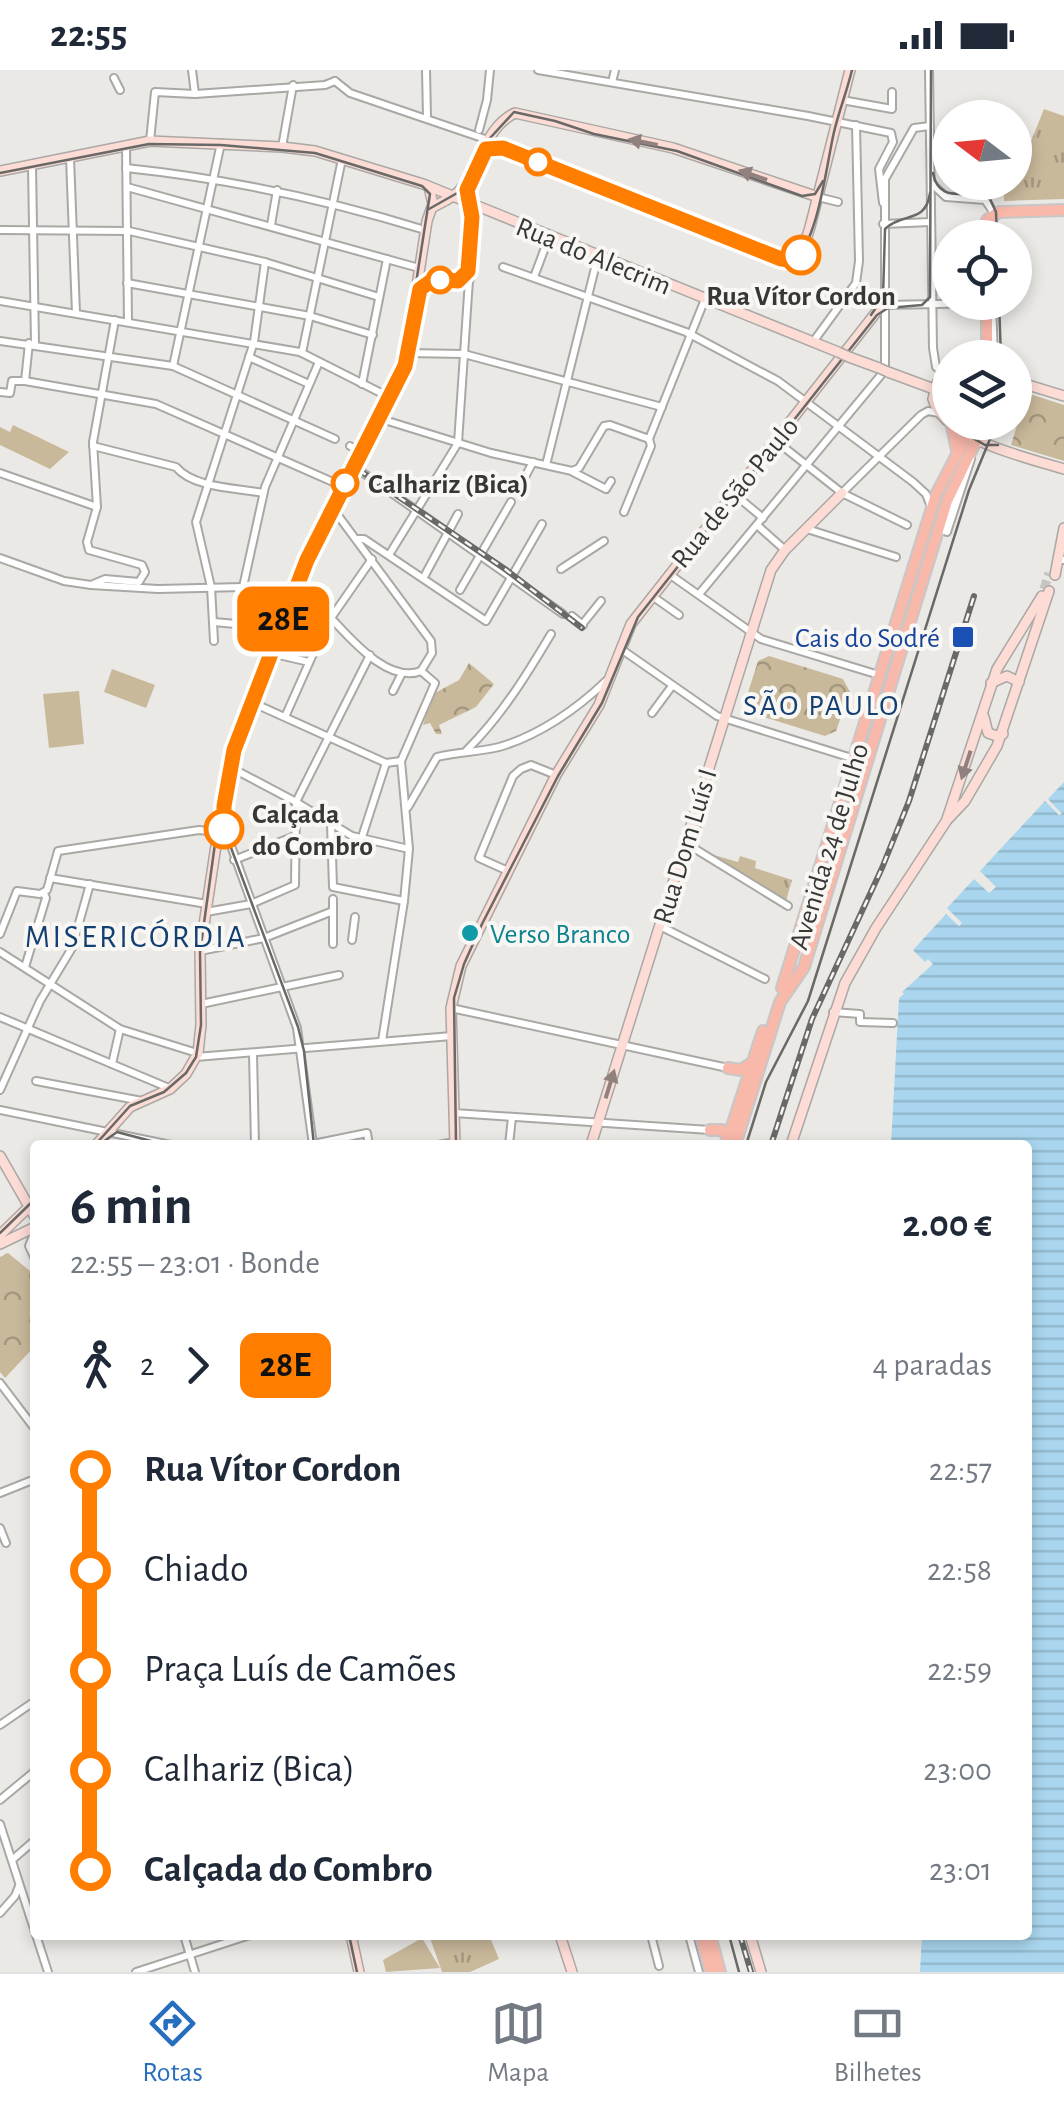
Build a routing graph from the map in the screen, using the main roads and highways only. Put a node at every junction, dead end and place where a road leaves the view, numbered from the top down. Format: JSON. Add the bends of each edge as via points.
{"nodes":[{"id":1,"x":1064,"y":210,"type":"edge"},
{"id":2,"x":988,"y":220,"type":"edge"},
{"id":3,"x":956,"y":440,"type":"edge"},
{"id":4,"x":976,"y":440,"type":"edge"},
{"id":5,"x":977,"y":440,"type":"edge"},
{"id":6,"x":954,"y":465,"type":"junction"},
{"id":7,"x":881,"y":676,"type":"junction"},
{"id":8,"x":881,"y":718,"type":"junction"},
{"id":9,"x":855,"y":759,"type":"junction"},
{"id":10,"x":868,"y":763,"type":"junction"},
{"id":11,"x":752,"y":1062,"type":"junction"},
{"id":12,"x":728,"y":1068,"type":"road end"},
{"id":13,"x":710,"y":1130,"type":"road end"},
{"id":14,"x":729,"y":1140,"type":"edge"},
{"id":15,"x":731,"y":1140,"type":"edge"},
{"id":16,"x":731,"y":1140,"type":"edge"},
{"id":17,"x":702,"y":1940,"type":"edge"},
{"id":18,"x":711,"y":1940,"type":"edge"},
{"id":19,"x":711,"y":1972,"type":"edge"},
{"id":20,"x":720,"y":1972,"type":"edge"}],
"edges":[{"from":1,"to":2,"type":"main road","via":[[994,213]]},
{"from":3,"to":6,"type":"main road"},
{"from":4,"to":6,"type":"main road","name":"Avenida 24 de Julho"},
{"from":5,"to":8,"type":"main road","name":"Avenida 24 de Julho","via":[[947,501]]},
{"from":6,"to":7,"type":"main road","name":"Avenida 24 de Julho","via":[[936,495]]},
{"from":7,"to":8,"type":"main road"},
{"from":7,"to":9,"type":"main road","name":"Avenida 24 de Julho"},
{"from":8,"to":10,"type":"main road","name":"Avenida 24 de Julho"},
{"from":9,"to":10,"type":"main road"},
{"from":9,"to":11,"type":"main road","name":"Avenida 24 de Julho","via":[[787,979]]},
{"from":10,"to":15,"type":"main road","name":"Avenida 24 de Julho","via":[[804,967],[780,1002]]},
{"from":11,"to":12,"type":"main road","via":[[741,1070]]},
{"from":11,"to":16,"type":"main road","name":"Avenida 24 de Julho"},
{"from":13,"to":14,"type":"main road","via":[[722,1130]]},
{"from":17,"to":19,"type":"main road"},
{"from":18,"to":20,"type":"main road"}]}
